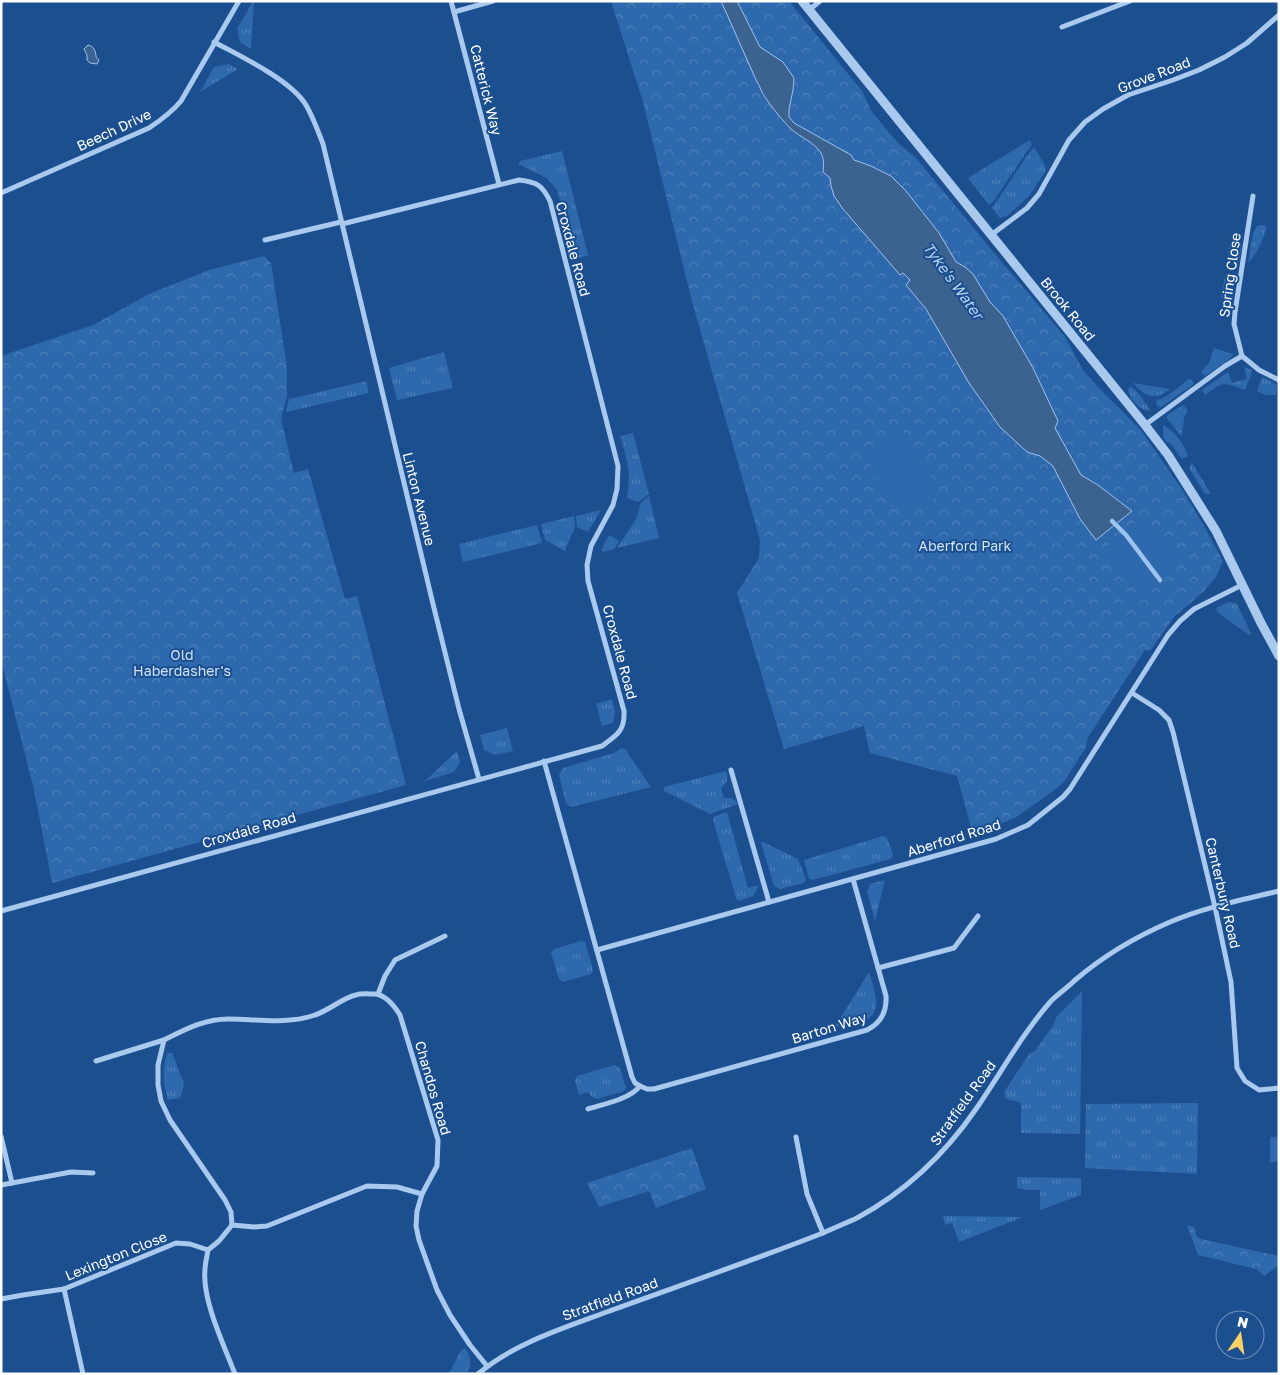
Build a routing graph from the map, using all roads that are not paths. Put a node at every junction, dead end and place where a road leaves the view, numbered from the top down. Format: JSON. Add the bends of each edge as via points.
{"nodes":[{"id":1,"x":239,"y":1,"type":"edge"},
{"id":2,"x":451,"y":1,"type":"edge"},
{"id":3,"x":493,"y":1,"type":"edge"},
{"id":4,"x":802,"y":1,"type":"edge"},
{"id":5,"x":820,"y":1,"type":"edge"},
{"id":6,"x":1130,"y":1,"type":"edge"},
{"id":7,"x":809,"y":10,"type":"junction"},
{"id":8,"x":454,"y":12,"type":"junction"},
{"id":9,"x":1279,"y":15,"type":"edge"},
{"id":10,"x":1062,"y":27,"type":"dead end"},
{"id":11,"x":214,"y":42,"type":"junction"},
{"id":12,"x":499,"y":184,"type":"junction"},
{"id":13,"x":1,"y":193,"type":"edge"},
{"id":14,"x":1253,"y":196,"type":"dead end"},
{"id":15,"x":341,"y":223,"type":"junction"},
{"id":16,"x":991,"y":236,"type":"junction"},
{"id":17,"x":265,"y":240,"type":"dead end"},
{"id":18,"x":1242,"y":356,"type":"junction"},
{"id":19,"x":1279,"y":380,"type":"edge"},
{"id":20,"x":1145,"y":425,"type":"junction"},
{"id":21,"x":1242,"y":585,"type":"junction"},
{"id":22,"x":1279,"y":656,"type":"edge"},
{"id":23,"x":1132,"y":693,"type":"junction"},
{"id":24,"x":544,"y":761,"type":"junction"},
{"id":25,"x":731,"y":770,"type":"dead end"},
{"id":26,"x":479,"y":779,"type":"junction"},
{"id":27,"x":853,"y":879,"type":"junction"},
{"id":28,"x":1279,"y":891,"type":"edge"},
{"id":29,"x":769,"y":902,"type":"junction"},
{"id":30,"x":1215,"y":907,"type":"junction"},
{"id":31,"x":1,"y":911,"type":"edge"},
{"id":32,"x":978,"y":916,"type":"dead end"},
{"id":33,"x":445,"y":936,"type":"dead end"},
{"id":34,"x":597,"y":950,"type":"junction"},
{"id":35,"x":878,"y":968,"type":"junction"},
{"id":36,"x":378,"y":994,"type":"junction"},
{"id":37,"x":164,"y":1040,"type":"junction"},
{"id":38,"x":96,"y":1061,"type":"dead end"},
{"id":39,"x":640,"y":1086,"type":"junction"},
{"id":40,"x":1279,"y":1088,"type":"edge"},
{"id":41,"x":588,"y":1109,"type":"dead end"},
{"id":42,"x":1,"y":1136,"type":"edge"},
{"id":43,"x":796,"y":1138,"type":"dead end"},
{"id":44,"x":93,"y":1174,"type":"dead end"},
{"id":45,"x":12,"y":1183,"type":"junction"},
{"id":46,"x":1,"y":1185,"type":"edge"},
{"id":47,"x":422,"y":1194,"type":"junction"},
{"id":48,"x":232,"y":1225,"type":"junction"},
{"id":49,"x":823,"y":1233,"type":"junction"},
{"id":50,"x":208,"y":1250,"type":"junction"},
{"id":51,"x":64,"y":1289,"type":"junction"},
{"id":52,"x":1,"y":1299,"type":"edge"},
{"id":53,"x":487,"y":1366,"type":"junction"},
{"id":54,"x":83,"y":1374,"type":"edge"},
{"id":55,"x":235,"y":1374,"type":"edge"},
{"id":56,"x":478,"y":1374,"type":"edge"}],
"edges":[{"from":1,"to":11,"type":"street","name":"Beech Drive"},
{"from":2,"to":8,"type":"street","name":"Catterick Way"},
{"from":3,"to":8,"type":"street"},
{"from":4,"to":7,"type":"street","name":"Brook Road"},
{"from":5,"to":7,"type":"street"},
{"from":6,"to":10,"type":"street"},
{"from":7,"to":16,"type":"street","name":"Brook Road"},
{"from":8,"to":12,"type":"street","name":"Catterick Way"},
{"from":9,"to":16,"type":"street","name":"Grove Road","via":[[1225,57],[1103,108],[1069,140],[1039,194]]},
{"from":11,"to":13,"type":"street","name":"Beech Drive","via":[[181,101],[164,118],[149,128]]},
{"from":11,"to":15,"type":"street","name":"Linton Avenue","via":[[289,86],[305,104],[323,144]]},
{"from":12,"to":15,"type":"street","name":"Croxdale Road"},
{"from":12,"to":24,"type":"street","name":"Croxdale Road","via":[[519,180],[534,182],[550,201],[618,466],[613,505],[591,546],[587,565],[588,581],[625,720],[615,737],[602,746]]},
{"from":14,"to":18,"type":"street","name":"Spring Close","via":[[1234,324]]},
{"from":15,"to":17,"type":"street"},
{"from":15,"to":26,"type":"street","name":"Linton Avenue"},
{"from":16,"to":20,"type":"street","name":"Brook Road"},
{"from":18,"to":19,"type":"street"},
{"from":18,"to":20,"type":"street"},
{"from":20,"to":21,"type":"street","name":"Brook Road","via":[[1216,531]]},
{"from":21,"to":22,"type":"street","name":"Brook Road"},
{"from":21,"to":23,"type":"street","name":"Aberford Road","via":[[1194,609],[1180,621]]},
{"from":23,"to":27,"type":"street","name":"Aberford Road","via":[[1064,797],[1028,825],[996,839]]},
{"from":23,"to":30,"type":"street","name":"Canterbury Road","via":[[1160,710],[1169,720]]},
{"from":24,"to":26,"type":"street","name":"Croxdale Road"},
{"from":24,"to":34,"type":"street"},
{"from":25,"to":29,"type":"street"},
{"from":26,"to":31,"type":"street","name":"Croxdale Road"},
{"from":27,"to":29,"type":"street","name":"Aberford Road"},
{"from":27,"to":35,"type":"street","name":"Barton Way"},
{"from":28,"to":30,"type":"street","name":"Stratfield Road"},
{"from":29,"to":34,"type":"street","name":"Aberford Road"},
{"from":30,"to":40,"type":"street","name":"Canterbury Road","via":[[1232,982],[1237,1068],[1245,1081],[1259,1090]]},
{"from":30,"to":49,"type":"street","name":"Stratfield Road","via":[[1171,921],[1135,938],[1092,966],[1052,1000],[1030,1027],[976,1110],[931,1164],[879,1204]]},
{"from":32,"to":35,"type":"street","via":[[954,948]]},
{"from":33,"to":36,"type":"street","via":[[395,960]]},
{"from":34,"to":39,"type":"street","via":[[632,1077]]},
{"from":35,"to":39,"type":"street","name":"Barton Way","via":[[887,1005],[885,1014],[867,1030],[654,1089]]},
{"from":36,"to":37,"type":"street","via":[[356,995],[316,1015],[288,1021],[210,1021]]},
{"from":36,"to":47,"type":"street","name":"Chandos Road","via":[[394,1005],[400,1015],[438,1140],[438,1166]]},
{"from":37,"to":38,"type":"street"},
{"from":37,"to":48,"type":"street","via":[[158,1064],[161,1102],[225,1200],[231,1212]]},
{"from":39,"to":41,"type":"street","via":[[629,1096]]},
{"from":42,"to":45,"type":"street"},
{"from":43,"to":49,"type":"street","via":[[807,1194]]},
{"from":44,"to":45,"type":"street","via":[[71,1172]]},
{"from":45,"to":46,"type":"street"},
{"from":47,"to":48,"type":"street","via":[[398,1187],[367,1186],[267,1226]]},
{"from":47,"to":53,"type":"street","name":"Chandos Road","via":[[416,1226],[437,1290],[450,1315]]},
{"from":48,"to":50,"type":"street"},
{"from":49,"to":53,"type":"street","name":"Stratfield Road","via":[[558,1330]]},
{"from":50,"to":51,"type":"street","name":"Lexington Close","via":[[176,1243]]},
{"from":50,"to":55,"type":"street","via":[[206,1288],[212,1317]]},
{"from":51,"to":52,"type":"street","name":"Lexington Close"},
{"from":51,"to":54,"type":"street"},
{"from":53,"to":56,"type":"street","name":"Stratfield Road"}]}
